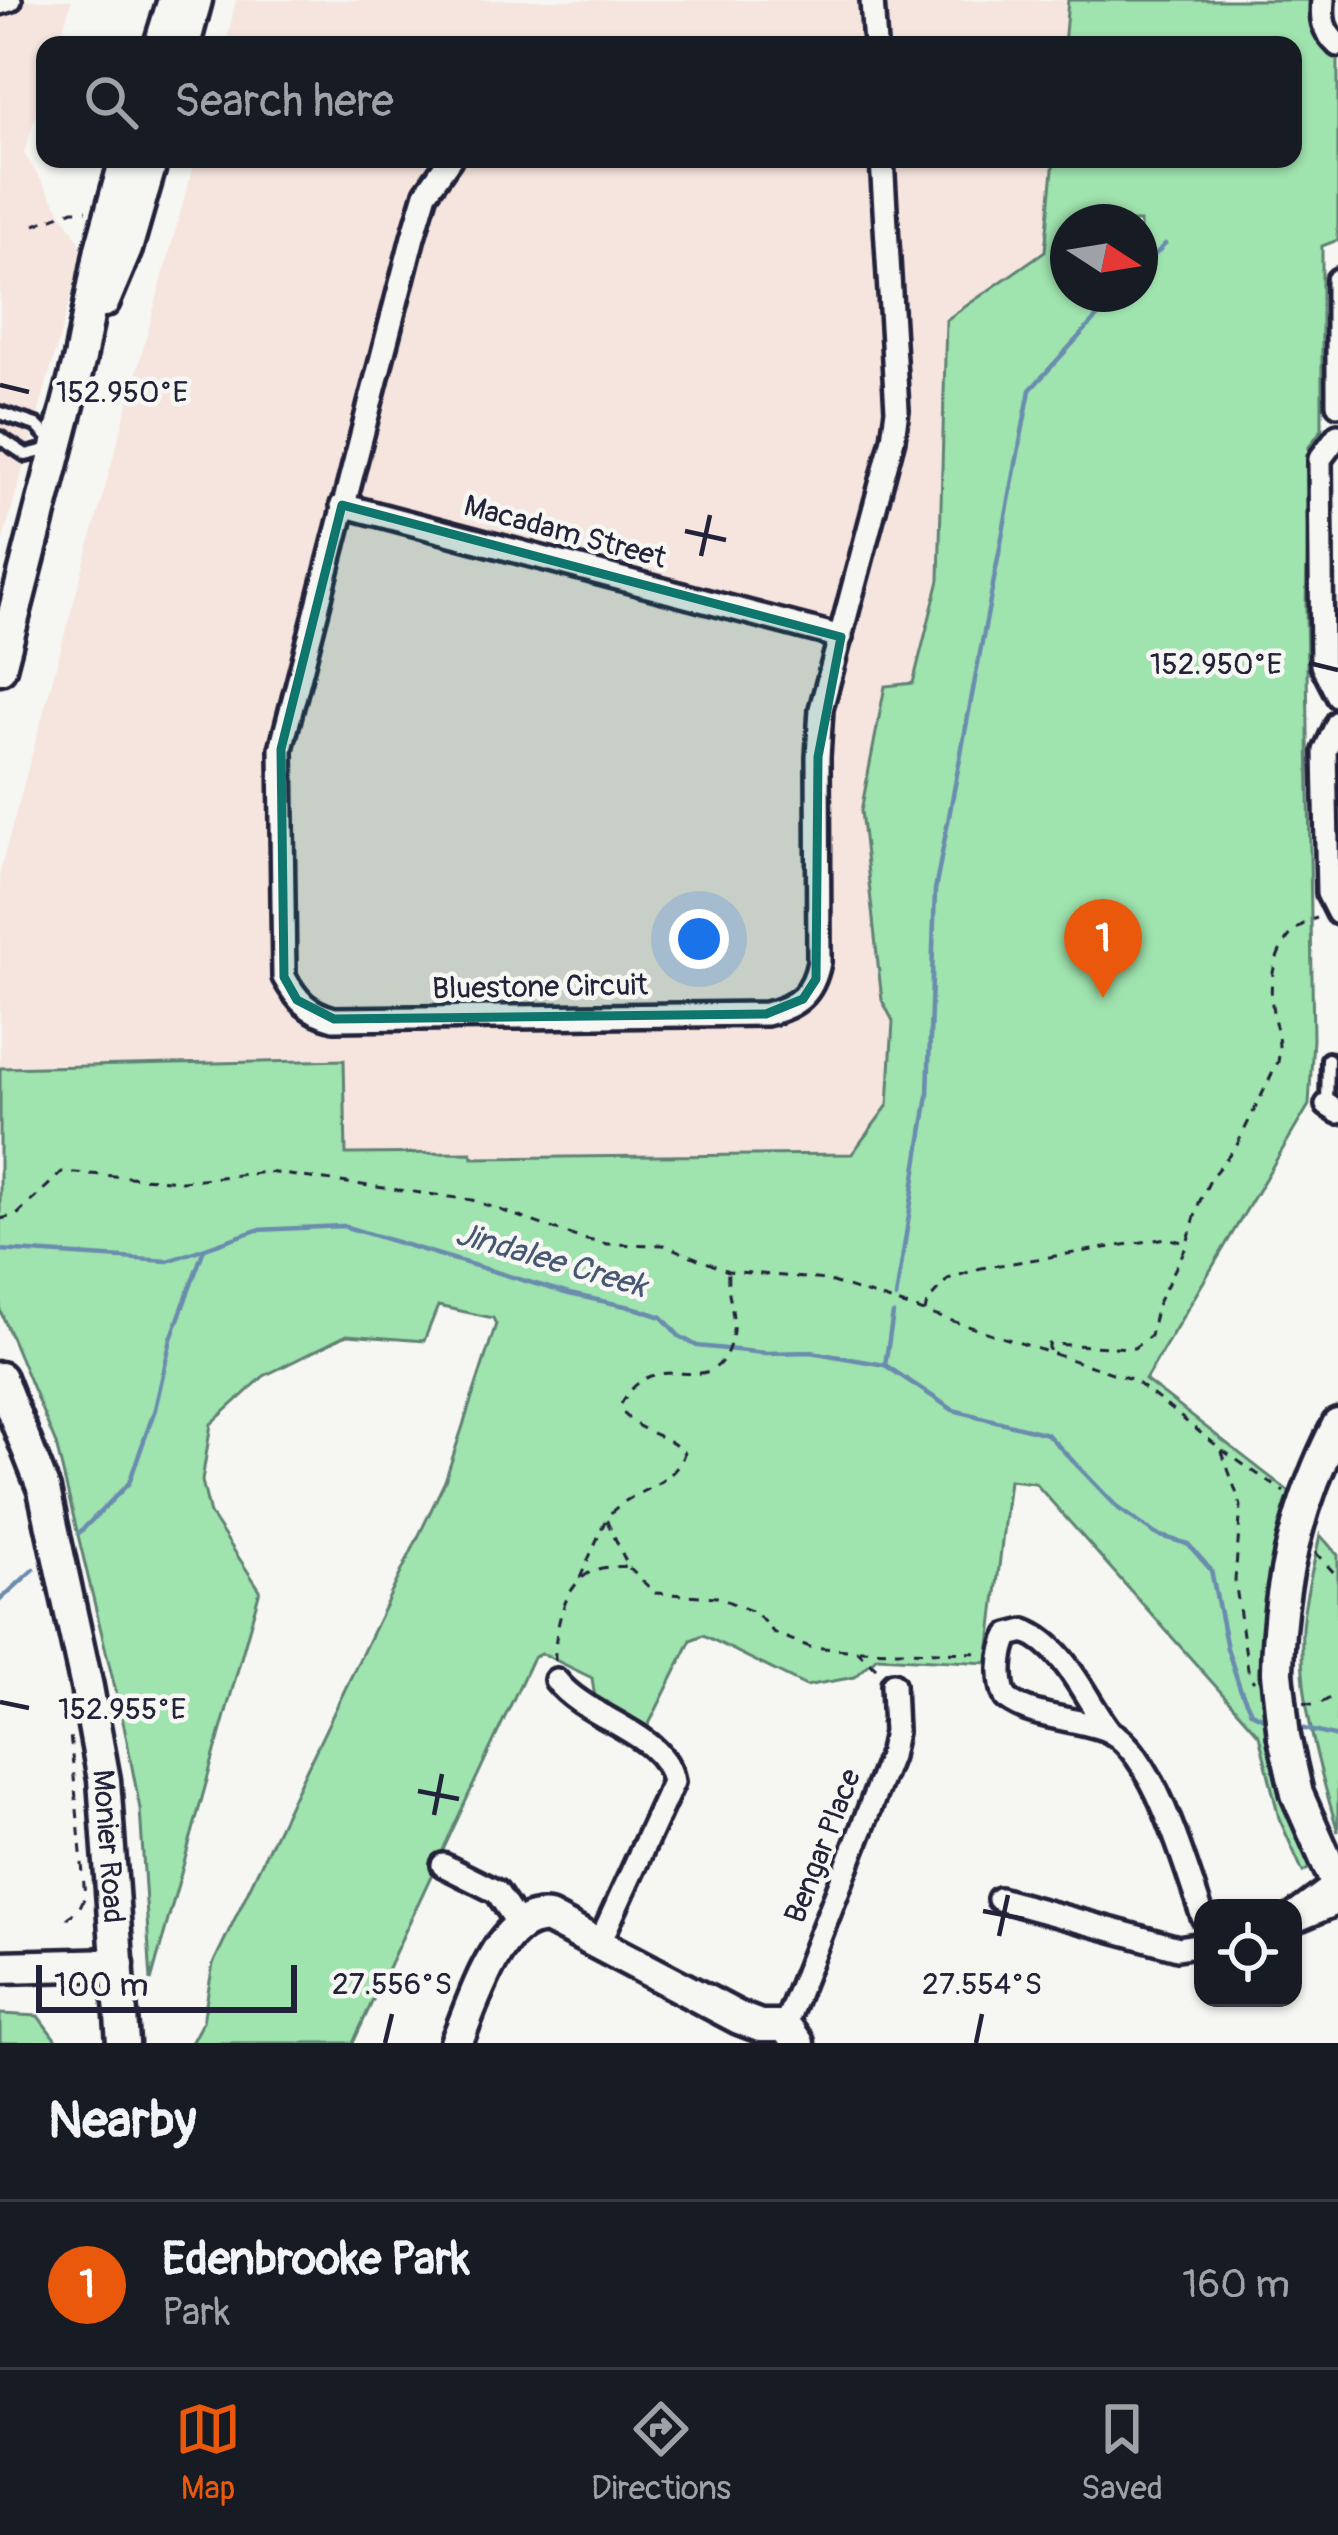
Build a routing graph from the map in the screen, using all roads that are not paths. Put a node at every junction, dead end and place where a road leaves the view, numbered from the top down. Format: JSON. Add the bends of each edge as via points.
{"nodes":[{"id":1,"x":10,"y":0,"type":"edge"},
{"id":2,"x":196,"y":0,"type":"edge"},
{"id":3,"x":872,"y":0,"type":"edge"},
{"id":4,"x":1323,"y":0,"type":"edge"},
{"id":5,"x":0,"y":3,"type":"edge"},
{"id":6,"x":168,"y":23,"type":"edge"},
{"id":7,"x":874,"y":36,"type":"edge"},
{"id":8,"x":1338,"y":45,"type":"edge"},
{"id":9,"x":123,"y":168,"type":"edge"},
{"id":10,"x":149,"y":168,"type":"edge"},
{"id":11,"x":444,"y":168,"type":"edge"},
{"id":12,"x":883,"y":168,"type":"edge"},
{"id":13,"x":1338,"y":280,"type":"edge"},
{"id":14,"x":80,"y":358,"type":"junction"},
{"id":15,"x":1338,"y":404,"type":"edge"},
{"id":16,"x":0,"y":412,"type":"edge"},
{"id":17,"x":1338,"y":435,"type":"edge"},
{"id":18,"x":0,"y":438,"type":"edge"},
{"id":19,"x":58,"y":447,"type":"junction"},
{"id":20,"x":342,"y":505,"type":"junction"},
{"id":21,"x":841,"y":637,"type":"junction"},
{"id":22,"x":0,"y":668,"type":"edge"},
{"id":23,"x":1338,"y":696,"type":"edge"},
{"id":24,"x":1338,"y":722,"type":"edge"},
{"id":25,"x":1337,"y":912,"type":"edge"},
{"id":26,"x":1328,"y":1059,"type":"dead end"},
{"id":27,"x":1333,"y":1108,"type":"edge"},
{"id":28,"x":0,"y":1378,"type":"edge"},
{"id":29,"x":1338,"y":1425,"type":"edge"},
{"id":30,"x":556,"y":1680,"type":"road end"},
{"id":31,"x":893,"y":1684,"type":"road end"},
{"id":32,"x":1109,"y":1730,"type":"junction"},
{"id":33,"x":443,"y":1865,"type":"dead end"},
{"id":34,"x":1337,"y":1891,"type":"edge"},
{"id":35,"x":999,"y":1899,"type":"dead end"},
{"id":36,"x":1196,"y":1899,"type":"edge"},
{"id":37,"x":1302,"y":1912,"type":"edge"},
{"id":38,"x":518,"y":1924,"type":"junction"},
{"id":39,"x":599,"y":1944,"type":"junction"},
{"id":40,"x":1194,"y":1945,"type":"edge"},
{"id":41,"x":118,"y":1964,"type":"junction"},
{"id":42,"x":0,"y":1967,"type":"edge"},
{"id":43,"x":792,"y":2035,"type":"edge"},
{"id":44,"x":123,"y":2043,"type":"edge"},
{"id":45,"x":456,"y":2043,"type":"edge"}],
"edges":[{"from":1,"to":5,"type":"street"},
{"from":2,"to":6,"type":"main road"},
{"from":3,"to":7,"type":"street"},
{"from":4,"to":8,"type":"street","via":[[1326,33]]},
{"from":9,"to":14,"type":"main road"},
{"from":10,"to":14,"type":"main road"},
{"from":11,"to":20,"type":"street","name":"Bluestone Circuit","via":[[426,193]]},
{"from":12,"to":21,"type":"street","name":"Bluestone Circuit","via":[[897,410]]},
{"from":13,"to":15,"type":"street"},
{"from":14,"to":19,"type":"main road"},
{"from":16,"to":19,"type":"lane","via":[[36,425]]},
{"from":17,"to":23,"type":"street","via":[[1320,459],[1320,482],[1322,668]]},
{"from":18,"to":19,"type":"lane","via":[[26,454]]},
{"from":19,"to":22,"type":"main road"},
{"from":20,"to":21,"type":"street","name":"Macadam Street"},
{"from":20,"to":21,"type":"street","name":"Bluestone Circuit","via":[[280,748],[284,977],[316,1014],[766,1014],[803,999],[819,962],[821,709]]},
{"from":24,"to":25,"type":"street","via":[[1325,751],[1328,893]]},
{"from":26,"to":27,"type":"lane"},
{"from":28,"to":41,"type":"main road","name":"Monier Road","via":[[44,1490],[70,1606],[104,1780]]},
{"from":29,"to":34,"type":"main road","bridge":true,"via":[[1302,1504],[1268,1680],[1297,1794]]},
{"from":30,"to":39,"type":"street","via":[[571,1700],[659,1750],[673,1782]]},
{"from":31,"to":43,"type":"street","name":"Bengar Place","via":[[890,1756]]},
{"from":32,"to":32,"type":"street","via":[[1009,1701],[1003,1653],[1012,1633],[1037,1636]]},
{"from":32,"to":36,"type":"street","via":[[1145,1765]]},
{"from":33,"to":38,"type":"street","via":[[497,1892]]},
{"from":34,"to":37,"type":"street"},
{"from":35,"to":40,"type":"street","via":[[1178,1948]]},
{"from":38,"to":39,"type":"main road","via":[[549,1918]]},
{"from":38,"to":45,"type":"main road"},
{"from":39,"to":43,"type":"main road","via":[[739,2018]]},
{"from":41,"to":42,"type":"main road"},
{"from":41,"to":44,"type":"main road","name":"Monier Road"}]}
